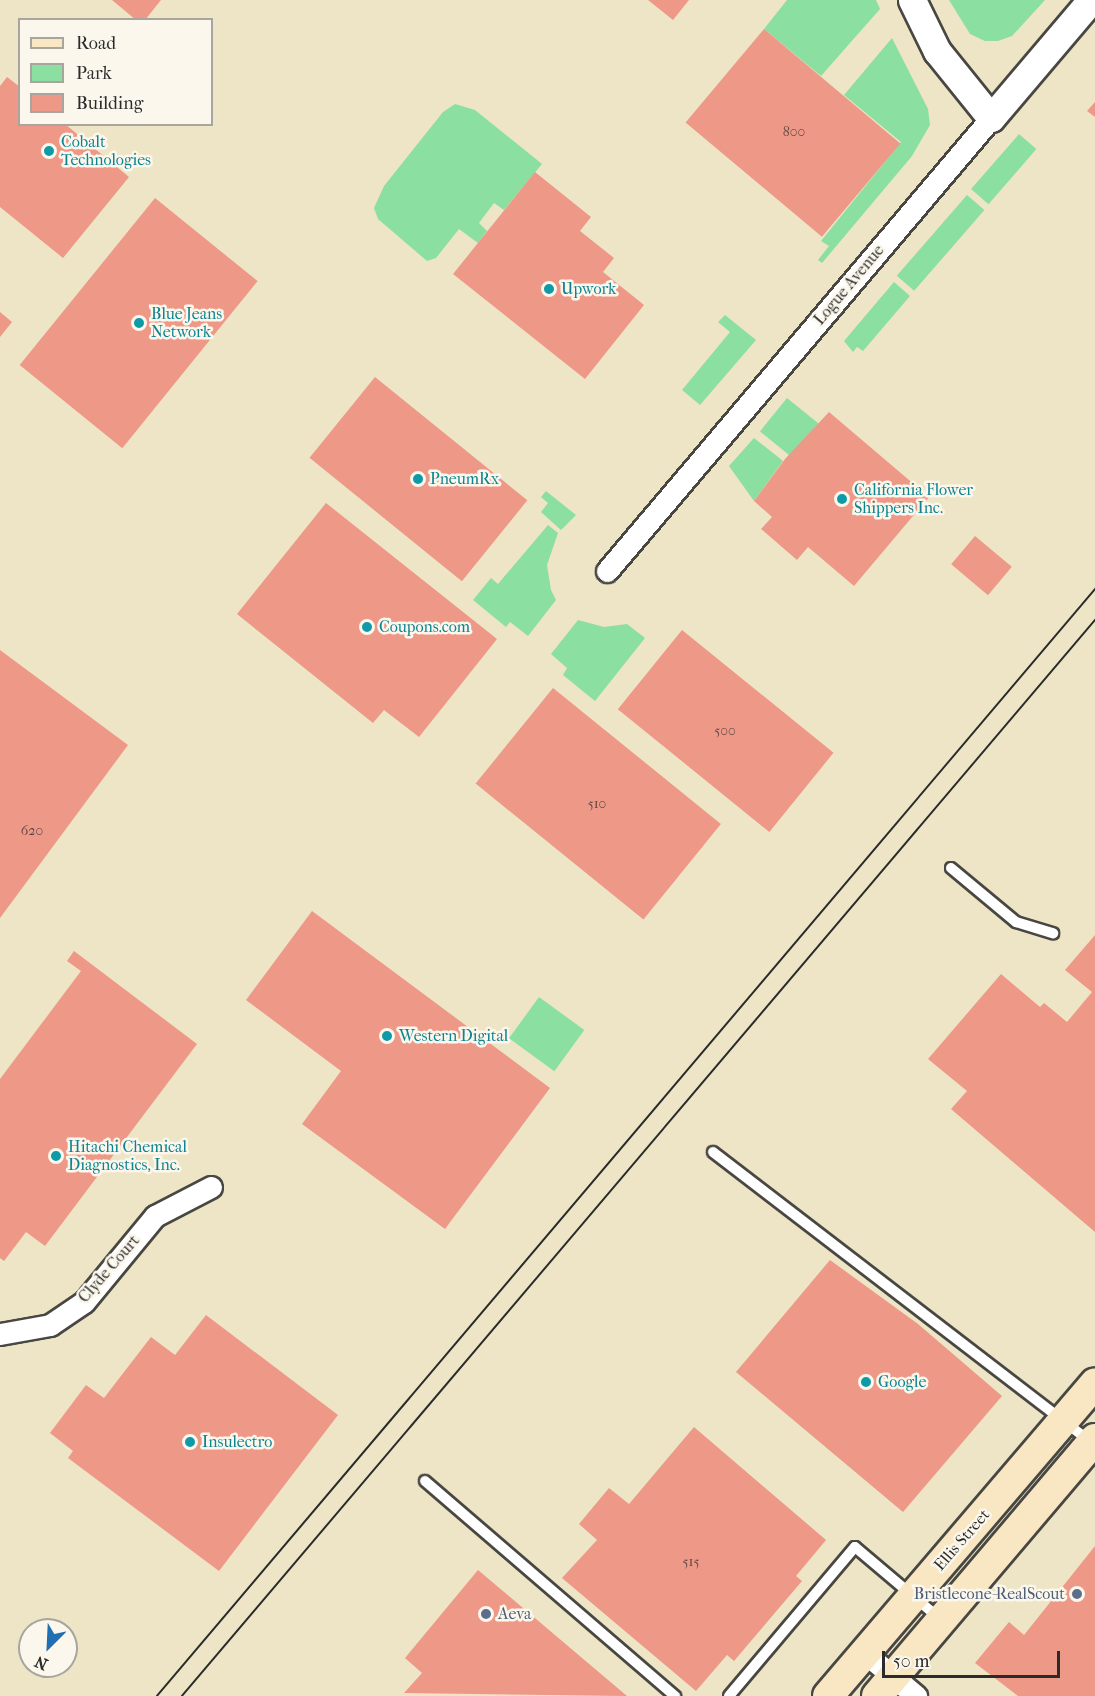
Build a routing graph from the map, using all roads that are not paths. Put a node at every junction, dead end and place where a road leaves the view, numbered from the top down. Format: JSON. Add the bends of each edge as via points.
{"nodes":[{"id":1,"x":912,"y":0,"type":"edge"},
{"id":2,"x":1091,"y":0,"type":"edge"},
{"id":3,"x":991,"y":118,"type":"junction"},
{"id":4,"x":607,"y":570,"type":"dead end"},
{"id":5,"x":951,"y":868,"type":"dead end"},
{"id":6,"x":1053,"y":933,"type":"dead end"},
{"id":7,"x":714,"y":1152,"type":"dead end"},
{"id":8,"x":211,"y":1187,"type":"dead end"},
{"id":9,"x":0,"y":1334,"type":"edge"},
{"id":10,"x":1094,"y":1387,"type":"edge"},
{"id":11,"x":1062,"y":1420,"type":"junction"},
{"id":12,"x":1094,"y":1441,"type":"edge"},
{"id":13,"x":425,"y":1481,"type":"dead end"},
{"id":14,"x":913,"y":1597,"type":"junction"},
{"id":15,"x":942,"y":1620,"type":"junction"},
{"id":16,"x":865,"y":1653,"type":"junction"},
{"id":17,"x":885,"y":1686,"type":"edge"},
{"id":18,"x":675,"y":1696,"type":"edge"},
{"id":19,"x":729,"y":1696,"type":"edge"},
{"id":20,"x":828,"y":1696,"type":"edge"},
{"id":21,"x":916,"y":1696,"type":"edge"}],
"edges":[{"from":1,"to":3,"type":"street","via":[[937,51]]},
{"from":2,"to":3,"type":"street","name":"Logue Avenue"},
{"from":3,"to":4,"type":"street","name":"Logue Avenue"},
{"from":5,"to":6,"type":"lane","via":[[1016,922]]},
{"from":7,"to":11,"type":"lane"},
{"from":8,"to":9,"type":"street","name":"Clyde Court","via":[[156,1216],[84,1302],[50,1325]]},
{"from":10,"to":11,"type":"main road","name":"Ellis Street"},
{"from":11,"to":12,"type":"lane"},
{"from":11,"to":14,"type":"main road","name":"Ellis Street"},
{"from":12,"to":15,"type":"main road"},
{"from":13,"to":18,"type":"lane"},
{"from":14,"to":15,"type":"lane"},
{"from":14,"to":16,"type":"main road","name":"Ellis Street"},
{"from":14,"to":19,"type":"lane","via":[[855,1548]]},
{"from":15,"to":17,"type":"main road"},
{"from":16,"to":17,"type":"street"},
{"from":16,"to":20,"type":"main road","name":"Ellis Street"},
{"from":17,"to":21,"type":"street"}]}
